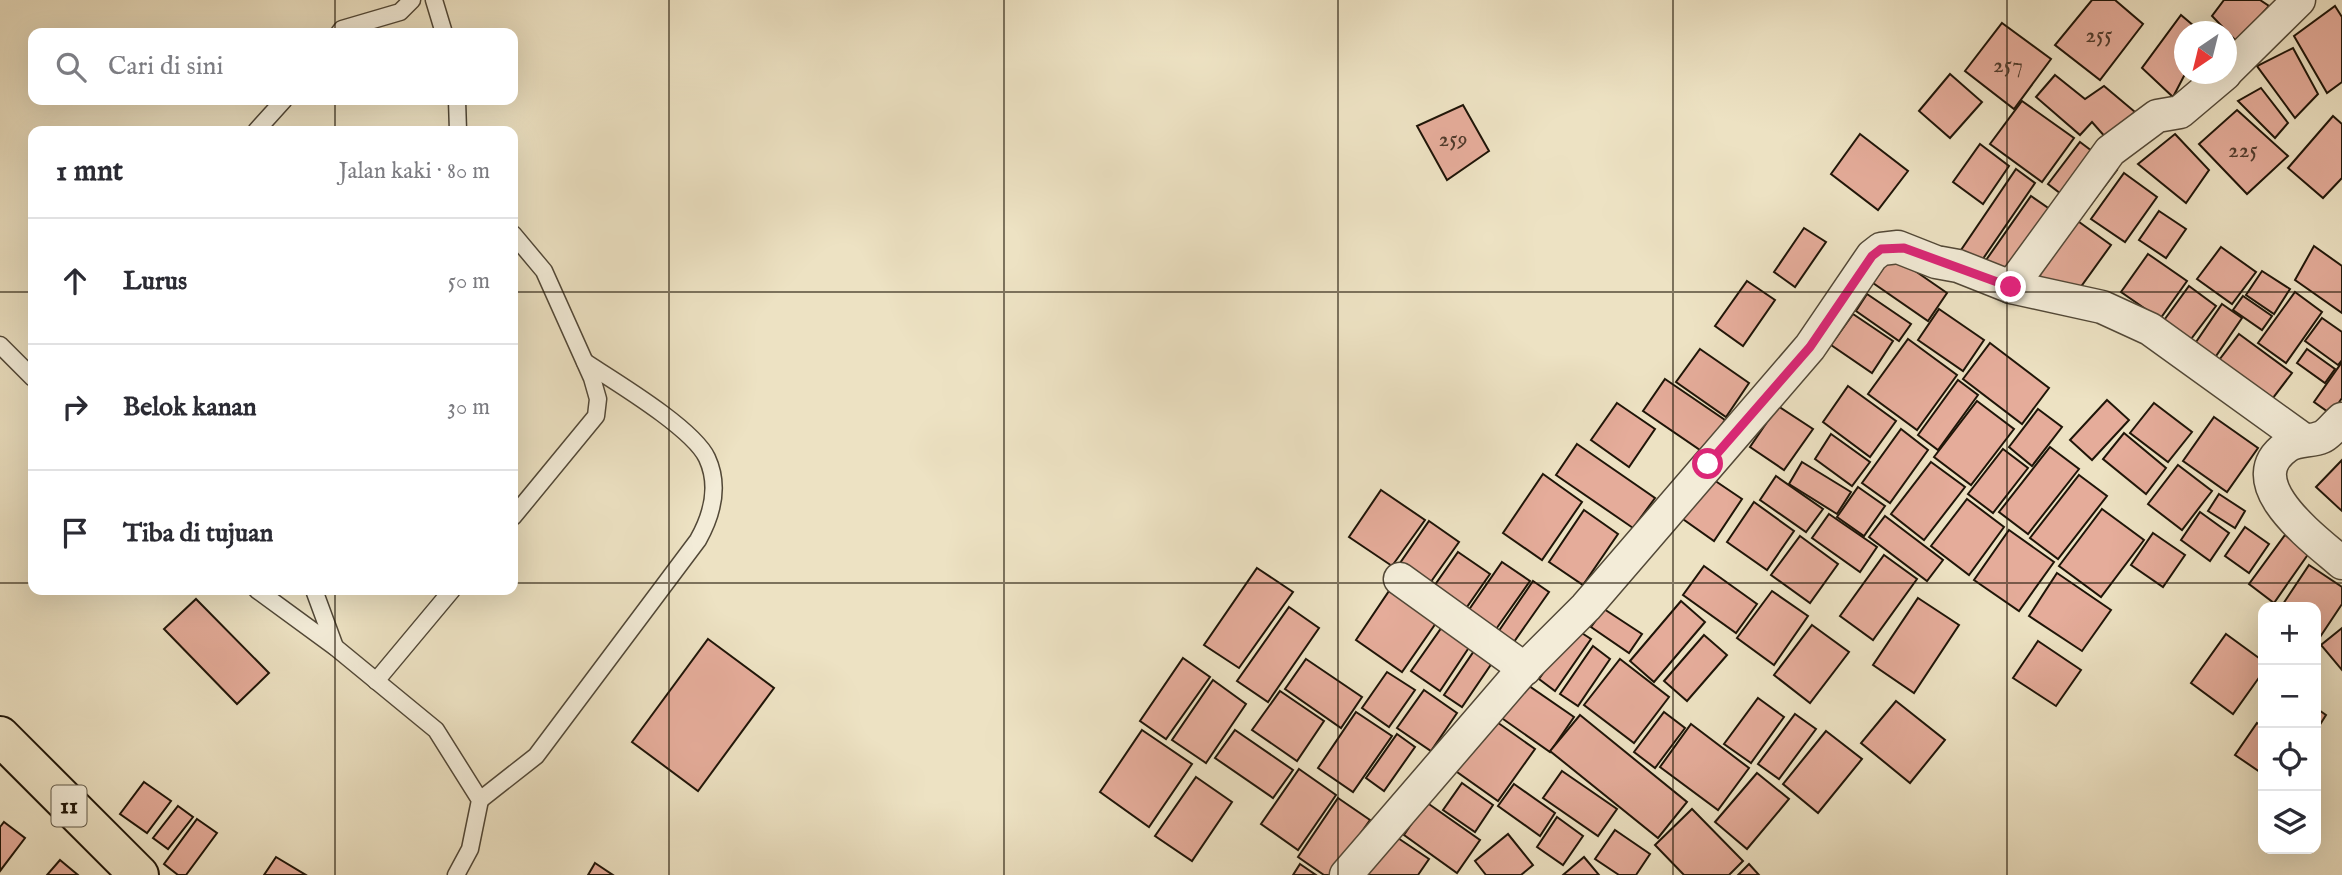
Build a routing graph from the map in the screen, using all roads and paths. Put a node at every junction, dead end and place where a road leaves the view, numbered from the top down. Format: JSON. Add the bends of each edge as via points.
{"nodes":[{"id":1,"x":412,"y":0,"type":"edge"},
{"id":2,"x":434,"y":0,"type":"edge"},
{"id":3,"x":2299,"y":0,"type":"edge"},
{"id":4,"x":345,"y":28,"type":"edge"},
{"id":5,"x":442,"y":28,"type":"edge"},
{"id":6,"x":2237,"y":62,"type":"edge"},
{"id":7,"x":2213,"y":84,"type":"edge"},
{"id":8,"x":279,"y":105,"type":"edge"},
{"id":9,"x":457,"y":105,"type":"edge"},
{"id":10,"x":261,"y":126,"type":"edge"},
{"id":11,"x":458,"y":126,"type":"edge"},
{"id":12,"x":518,"y":240,"type":"edge"},
{"id":13,"x":2011,"y":287,"type":"junction"},
{"id":14,"x":0,"y":345,"type":"edge"},
{"id":15,"x":585,"y":362,"type":"junction"},
{"id":16,"x":28,"y":373,"type":"edge"},
{"id":17,"x":2342,"y":419,"type":"edge"},
{"id":18,"x":2304,"y":440,"type":"junction"},
{"id":19,"x":518,"y":511,"type":"edge"},
{"id":20,"x":2342,"y":563,"type":"edge"},
{"id":21,"x":1400,"y":579,"type":"dead end"},
{"id":22,"x":264,"y":595,"type":"edge"},
{"id":23,"x":316,"y":595,"type":"edge"},
{"id":24,"x":448,"y":595,"type":"edge"},
{"id":25,"x":335,"y":647,"type":"junction"},
{"id":26,"x":1525,"y":668,"type":"junction"},
{"id":27,"x":376,"y":681,"type":"junction"},
{"id":28,"x":0,"y":736,"type":"edge"},
{"id":29,"x":480,"y":800,"type":"junction"},
{"id":30,"x":139,"y":875,"type":"edge"},
{"id":31,"x":456,"y":875,"type":"edge"},
{"id":32,"x":1346,"y":875,"type":"edge"}],
"edges":[{"from":1,"to":4,"type":"lane","via":[[400,12]]},
{"from":2,"to":5,"type":"lane"},
{"from":3,"to":6,"type":"street"},
{"from":7,"to":13,"type":"street","via":[[2180,112],[2157,116],[2110,151]]},
{"from":8,"to":10,"type":"lane"},
{"from":9,"to":11,"type":"lane"},
{"from":12,"to":15,"type":"lane","via":[[544,271]]},
{"from":13,"to":18,"type":"street","via":[[2102,307],[2150,329]]},
{"from":13,"to":26,"type":"street","via":[[1904,248],[1881,249],[1872,256],[1810,347],[1587,607]]},
{"from":14,"to":16,"type":"lane"},
{"from":15,"to":19,"type":"lane","via":[[598,399],[596,416]]},
{"from":15,"to":29,"type":"lane","via":[[639,397],[699,448],[707,458],[714,492],[712,511],[698,540],[536,756]]},
{"from":17,"to":18,"type":"street","via":[[2323,437]]},
{"from":18,"to":20,"type":"street","via":[[2286,446],[2274,460],[2270,488],[2293,519]]},
{"from":21,"to":26,"type":"street"},
{"from":22,"to":25,"type":"lane"},
{"from":23,"to":25,"type":"lane"},
{"from":24,"to":27,"type":"lane"},
{"from":25,"to":27,"type":"lane"},
{"from":26,"to":32,"type":"street"},
{"from":27,"to":29,"type":"lane","via":[[436,730]]},
{"from":28,"to":30,"type":"highway","number":"11"},
{"from":29,"to":31,"type":"lane","via":[[470,849]]}]}
